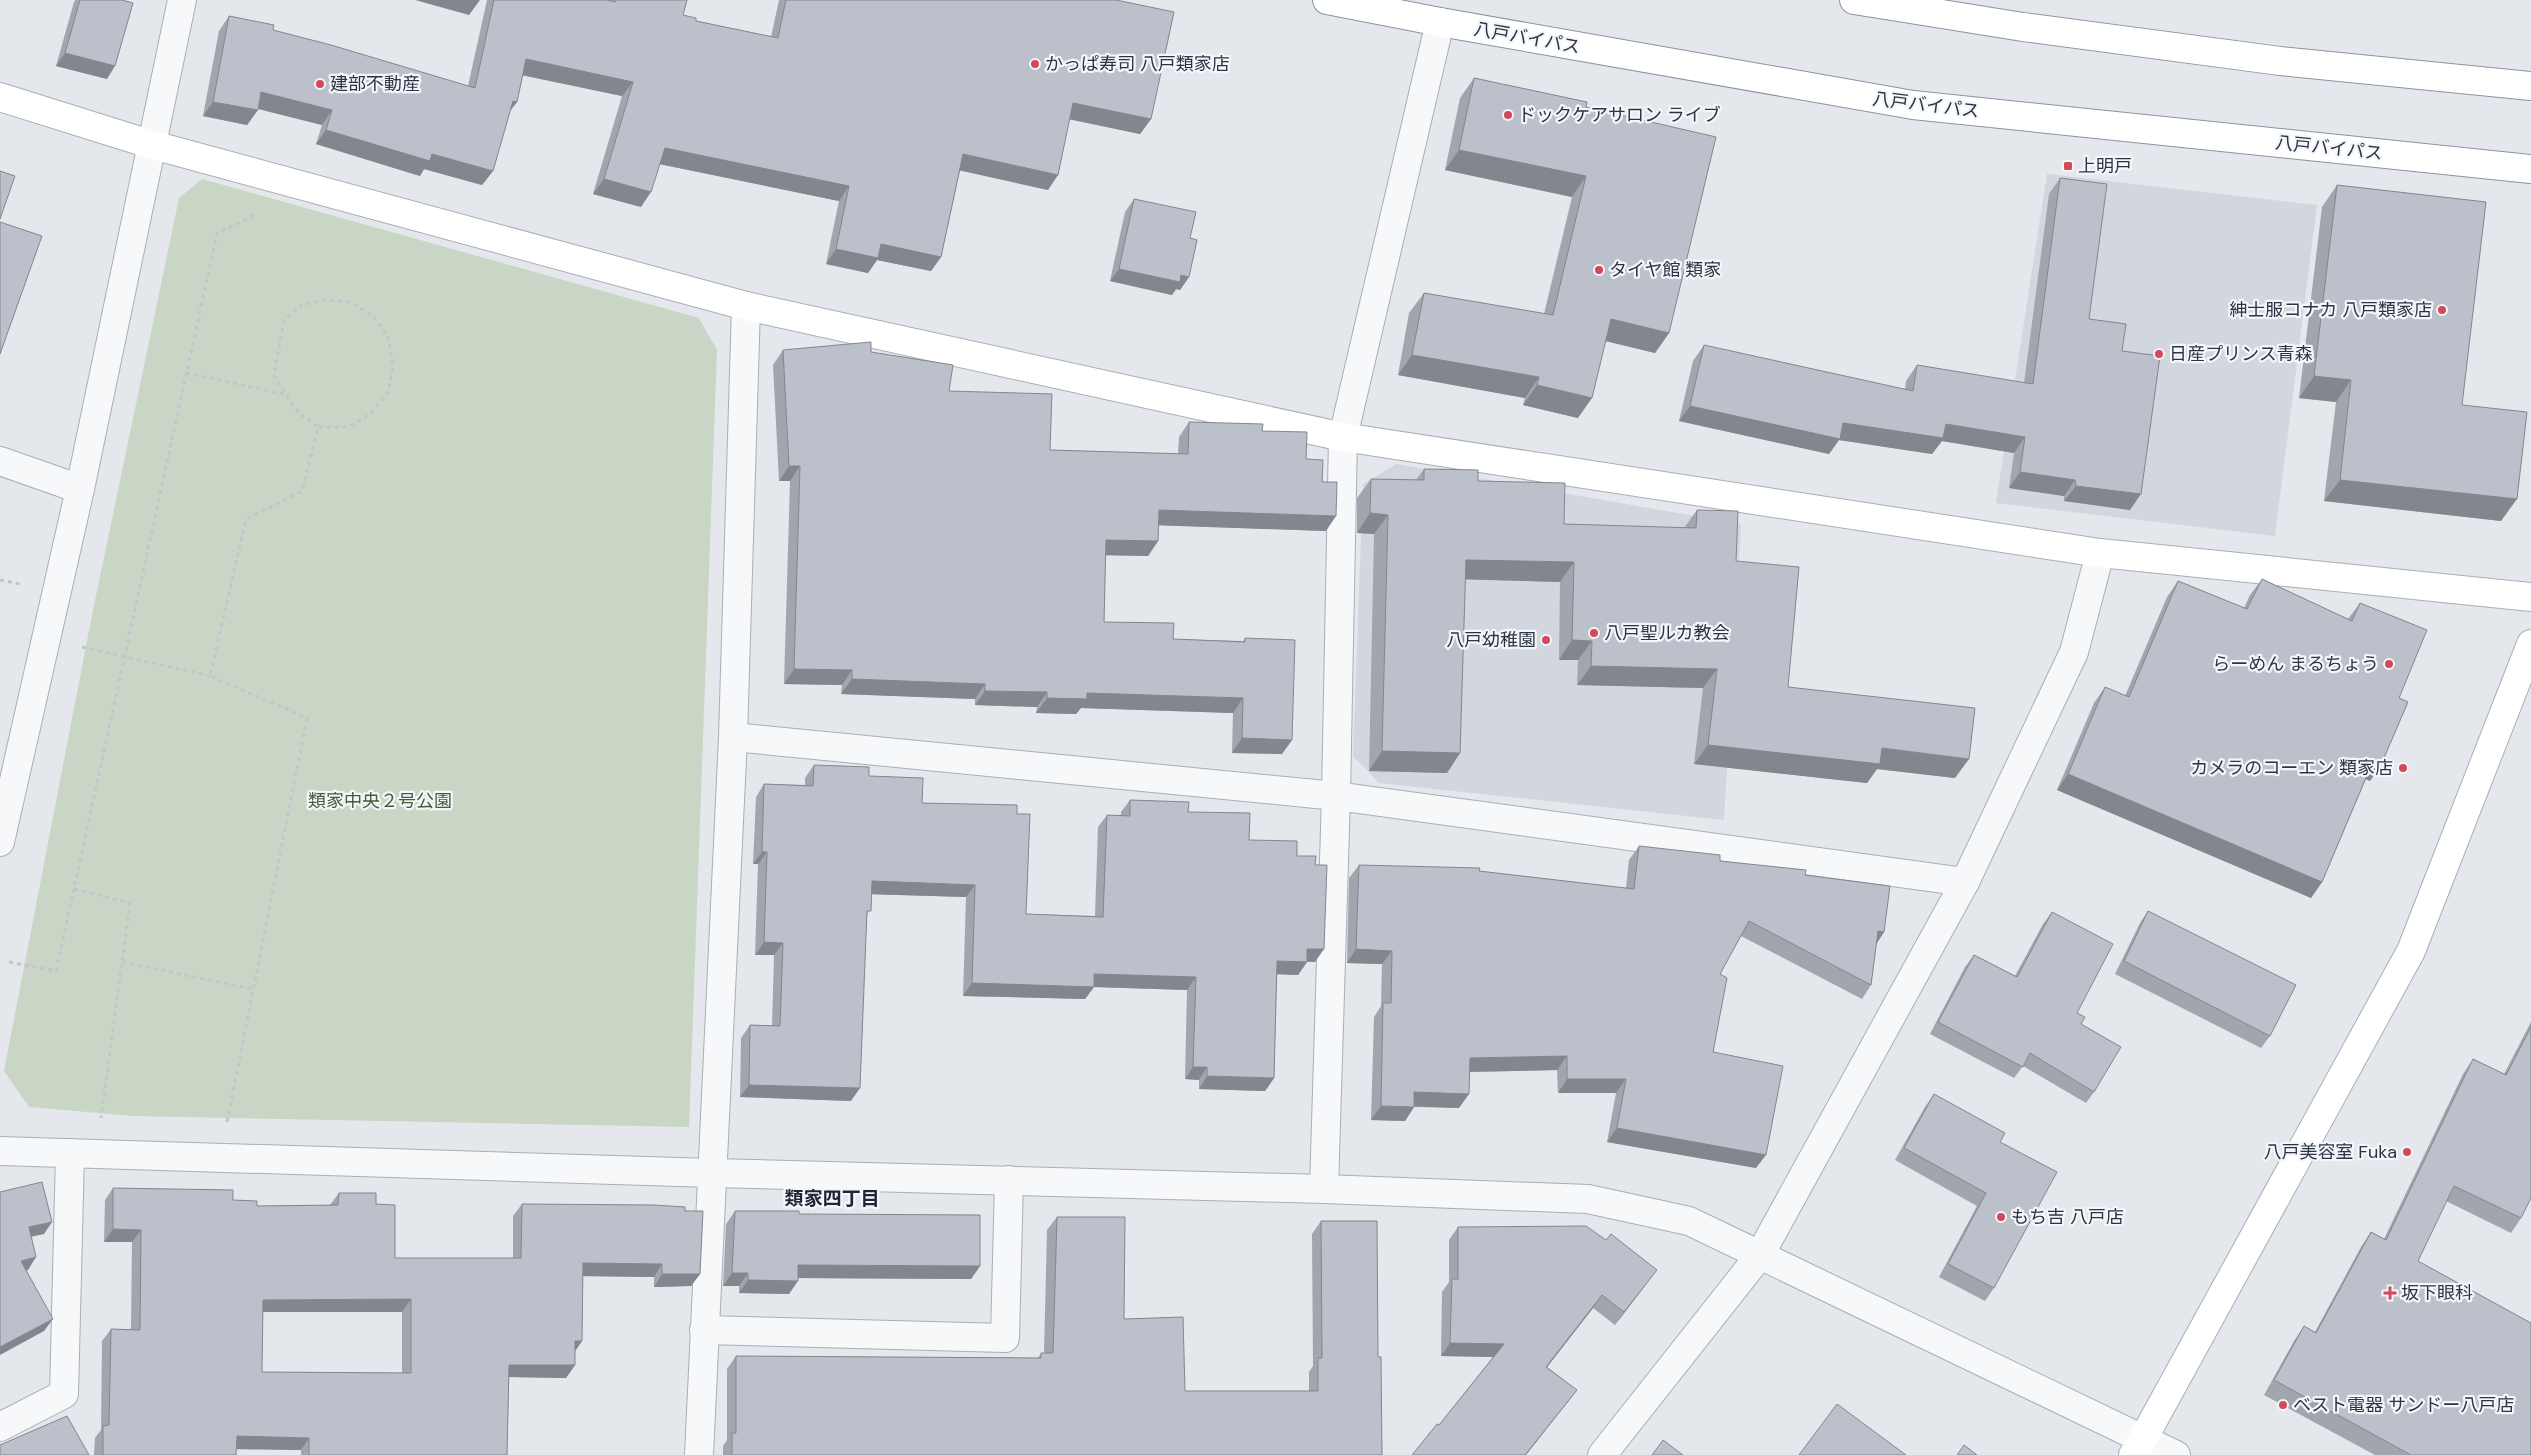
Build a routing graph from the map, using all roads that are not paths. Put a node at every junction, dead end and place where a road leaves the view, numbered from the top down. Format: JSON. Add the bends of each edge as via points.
{"nodes":[{"id":1,"x":182,"y":0,"type":"edge"},
{"id":2,"x":1327,"y":0,"type":"edge"},
{"id":3,"x":1854,"y":0,"type":"edge"},
{"id":4,"x":1440,"y":22,"type":"junction"},
{"id":5,"x":2531,"y":86,"type":"edge"},
{"id":6,"x":0,"y":97,"type":"edge"},
{"id":7,"x":153,"y":145,"type":"junction"},
{"id":8,"x":2531,"y":168,"type":"edge"},
{"id":9,"x":746,"y":306,"type":"junction"},
{"id":10,"x":1344,"y":437,"type":"junction"},
{"id":11,"x":0,"y":461,"type":"edge"},
{"id":12,"x":80,"y":489,"type":"junction"},
{"id":13,"x":2100,"y":553,"type":"junction"},
{"id":14,"x":2531,"y":596,"type":"edge"},
{"id":15,"x":2531,"y":644,"type":"edge"},
{"id":16,"x":733,"y":737,"type":"junction"},
{"id":17,"x":1336,"y":796,"type":"junction"},
{"id":18,"x":0,"y":842,"type":"edge"},
{"id":19,"x":1964,"y":882,"type":"junction"},
{"id":20,"x":0,"y":1151,"type":"edge"},
{"id":21,"x":70,"y":1153,"type":"junction"},
{"id":22,"x":712,"y":1173,"type":"junction"},
{"id":23,"x":1009,"y":1180,"type":"junction"},
{"id":24,"x":1324,"y":1189,"type":"junction"},
{"id":25,"x":1760,"y":1255,"type":"junction"},
{"id":26,"x":704,"y":1330,"type":"junction"},
{"id":27,"x":0,"y":1427,"type":"edge"},
{"id":28,"x":2138,"y":1447,"type":"edge"},
{"id":29,"x":699,"y":1455,"type":"edge"},
{"id":30,"x":1602,"y":1455,"type":"edge"},
{"id":31,"x":2176,"y":1455,"type":"edge"}],
"edges":[{"from":1,"to":7,"type":"street"},
{"from":2,"to":4,"type":"main road","name":"八戸バイパス"},
{"from":3,"to":5,"type":"main road","via":[[2022,27],[2260,58]]},
{"from":4,"to":8,"type":"main road","name":"八戸バイパス","via":[[1913,105]]},
{"from":4,"to":10,"type":"street"},
{"from":6,"to":7,"type":"main road"},
{"from":7,"to":9,"type":"main road"},
{"from":7,"to":12,"type":"street"},
{"from":9,"to":10,"type":"main road"},
{"from":9,"to":16,"type":"street"},
{"from":10,"to":13,"type":"main road"},
{"from":10,"to":17,"type":"street"},
{"from":11,"to":12,"type":"street"},
{"from":12,"to":18,"type":"street"},
{"from":13,"to":14,"type":"main road"},
{"from":13,"to":19,"type":"street","via":[[2074,652]]},
{"from":15,"to":28,"type":"main road","via":[[2411,951]]},
{"from":16,"to":17,"type":"street"},
{"from":16,"to":22,"type":"street"},
{"from":17,"to":19,"type":"street"},
{"from":17,"to":24,"type":"street"},
{"from":19,"to":25,"type":"street"},
{"from":20,"to":21,"type":"street"},
{"from":21,"to":22,"type":"street"},
{"from":21,"to":27,"type":"street","via":[[64,1394]]},
{"from":22,"to":23,"type":"street"},
{"from":22,"to":26,"type":"street"},
{"from":23,"to":24,"type":"street"},
{"from":23,"to":26,"type":"street","via":[[1004,1338]]},
{"from":24,"to":25,"type":"street","via":[[1588,1199],[1690,1221]]},
{"from":25,"to":28,"type":"street"},
{"from":25,"to":30,"type":"street"},
{"from":26,"to":29,"type":"street"},
{"from":28,"to":31,"type":"street"}]}
